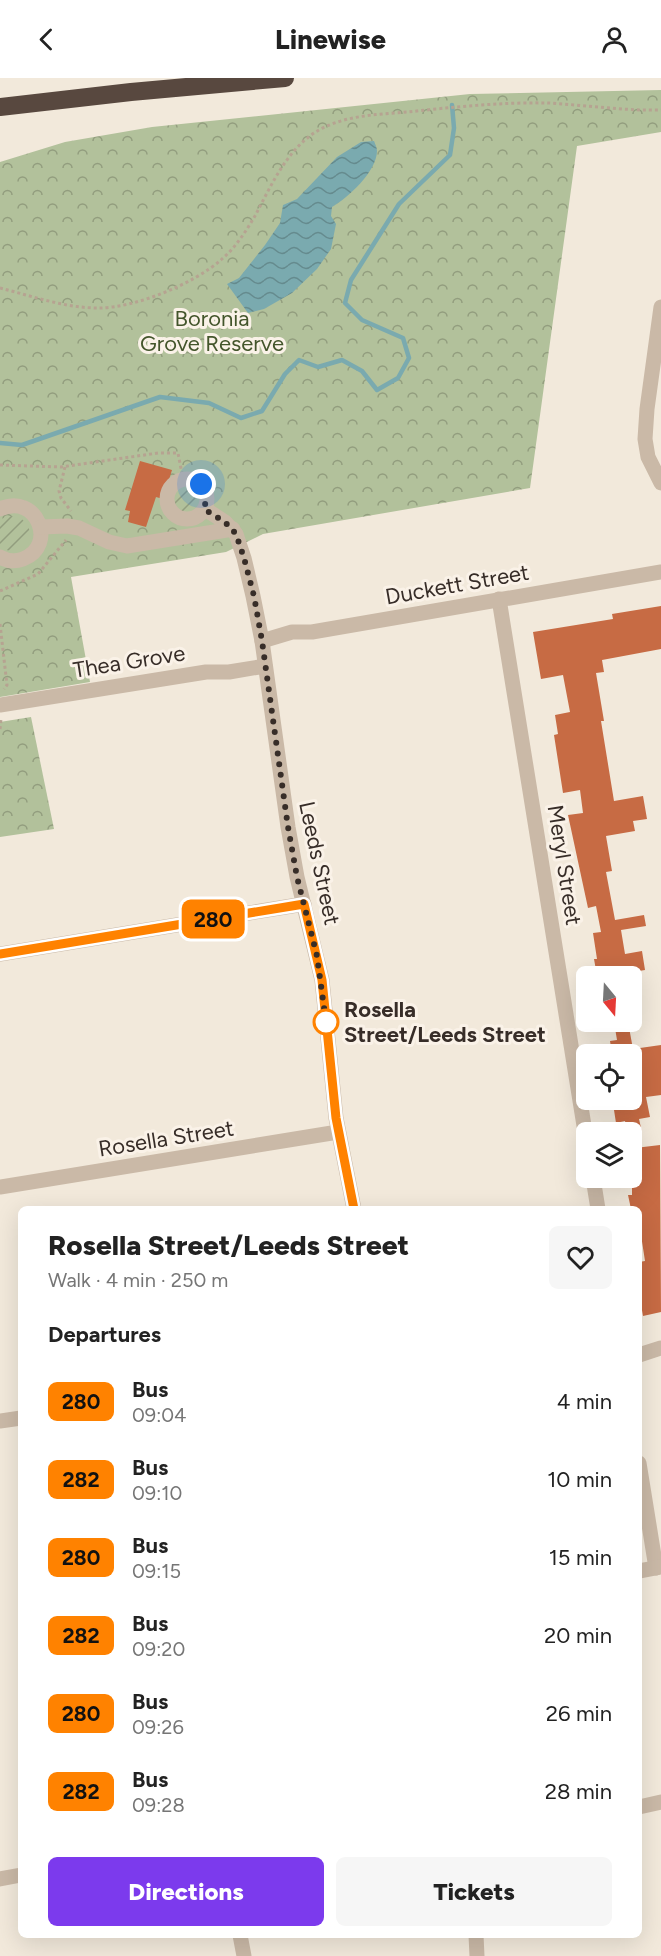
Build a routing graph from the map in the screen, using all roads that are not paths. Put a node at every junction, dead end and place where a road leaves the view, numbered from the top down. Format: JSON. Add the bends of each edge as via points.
{"nodes":[{"id":1,"x":285,"y":78,"type":"edge"},
{"id":2,"x":0,"y":107,"type":"edge"},
{"id":3,"x":661,"y":307,"type":"edge"},
{"id":4,"x":660,"y":481,"type":"edge"},
{"id":5,"x":0,"y":509,"type":"edge"},
{"id":6,"x":204,"y":509,"type":"junction"},
{"id":7,"x":41,"y":527,"type":"junction"},
{"id":8,"x":232,"y":529,"type":"junction"},
{"id":9,"x":0,"y":557,"type":"edge"},
{"id":10,"x":661,"y":572,"type":"edge"},
{"id":11,"x":499,"y":599,"type":"junction"},
{"id":12,"x":262,"y":641,"type":"junction"},
{"id":13,"x":265,"y":666,"type":"junction"},
{"id":14,"x":0,"y":705,"type":"edge"},
{"id":15,"x":304,"y":904,"type":"junction"},
{"id":16,"x":0,"y":954,"type":"edge"},
{"id":17,"x":583,"y":1122,"type":"edge"},
{"id":18,"x":338,"y":1132,"type":"junction"},
{"id":19,"x":0,"y":1187,"type":"edge"},
{"id":20,"x":595,"y":1188,"type":"edge"},
{"id":21,"x":353,"y":1206,"type":"edge"},
{"id":22,"x":598,"y":1206,"type":"edge"},
{"id":23,"x":642,"y":1348,"type":"edge"},
{"id":24,"x":660,"y":1348,"type":"edge"},
{"id":25,"x":642,"y":1354,"type":"edge"},
{"id":26,"x":18,"y":1418,"type":"edge"},
{"id":27,"x":0,"y":1421,"type":"edge"},
{"id":28,"x":642,"y":1479,"type":"edge"},
{"id":29,"x":659,"y":1568,"type":"edge"},
{"id":30,"x":642,"y":1571,"type":"edge"},
{"id":31,"x":661,"y":1802,"type":"edge"},
{"id":32,"x":642,"y":1806,"type":"edge"},
{"id":33,"x":18,"y":1876,"type":"edge"},
{"id":34,"x":0,"y":1879,"type":"edge"},
{"id":35,"x":241,"y":1938,"type":"edge"},
{"id":36,"x":476,"y":1938,"type":"edge"},
{"id":37,"x":244,"y":1956,"type":"edge"},
{"id":38,"x":477,"y":1956,"type":"edge"}],
"edges":[{"from":1,"to":2,"type":"highway"},
{"from":3,"to":4,"type":"street","via":[[645,432],[648,457]]},
{"from":5,"to":7,"type":"street","via":[[10,505],[26,508]]},
{"from":6,"to":6,"type":"street","via":[[194,518],[175,515],[166,498],[168,492],[176,482],[195,480],[205,490]]},
{"from":6,"to":8,"type":"street"},
{"from":7,"to":8,"type":"street","via":[[79,528],[127,546]]},
{"from":7,"to":9,"type":"street","via":[[39,544],[28,556],[13,561]]},
{"from":8,"to":12,"type":"street","name":"Leeds Street","via":[[244,558]]},
{"from":10,"to":11,"type":"street","name":"Duckett Street"},
{"from":11,"to":12,"type":"street","name":"Duckett Street","via":[[312,632],[292,632]]},
{"from":11,"to":17,"type":"street","name":"Meryl Street"},
{"from":12,"to":13,"type":"street","name":"Leeds Street"},
{"from":13,"to":14,"type":"street","name":"Thea Grove"},
{"from":13,"to":15,"type":"street","name":"Leeds Street","via":[[288,827]]},
{"from":15,"to":16,"type":"street"},
{"from":15,"to":18,"type":"street","name":"Leeds Street","via":[[322,980]]},
{"from":18,"to":19,"type":"street","name":"Rosella Street"},
{"from":18,"to":21,"type":"street","name":"Leeds Street"},
{"from":20,"to":22,"type":"street"},
{"from":23,"to":24,"type":"street"},
{"from":24,"to":25,"type":"street"},
{"from":26,"to":27,"type":"street"},
{"from":28,"to":29,"type":"street"},
{"from":29,"to":30,"type":"street"},
{"from":31,"to":32,"type":"street"},
{"from":33,"to":34,"type":"street"},
{"from":35,"to":37,"type":"street"},
{"from":36,"to":38,"type":"street"}]}
